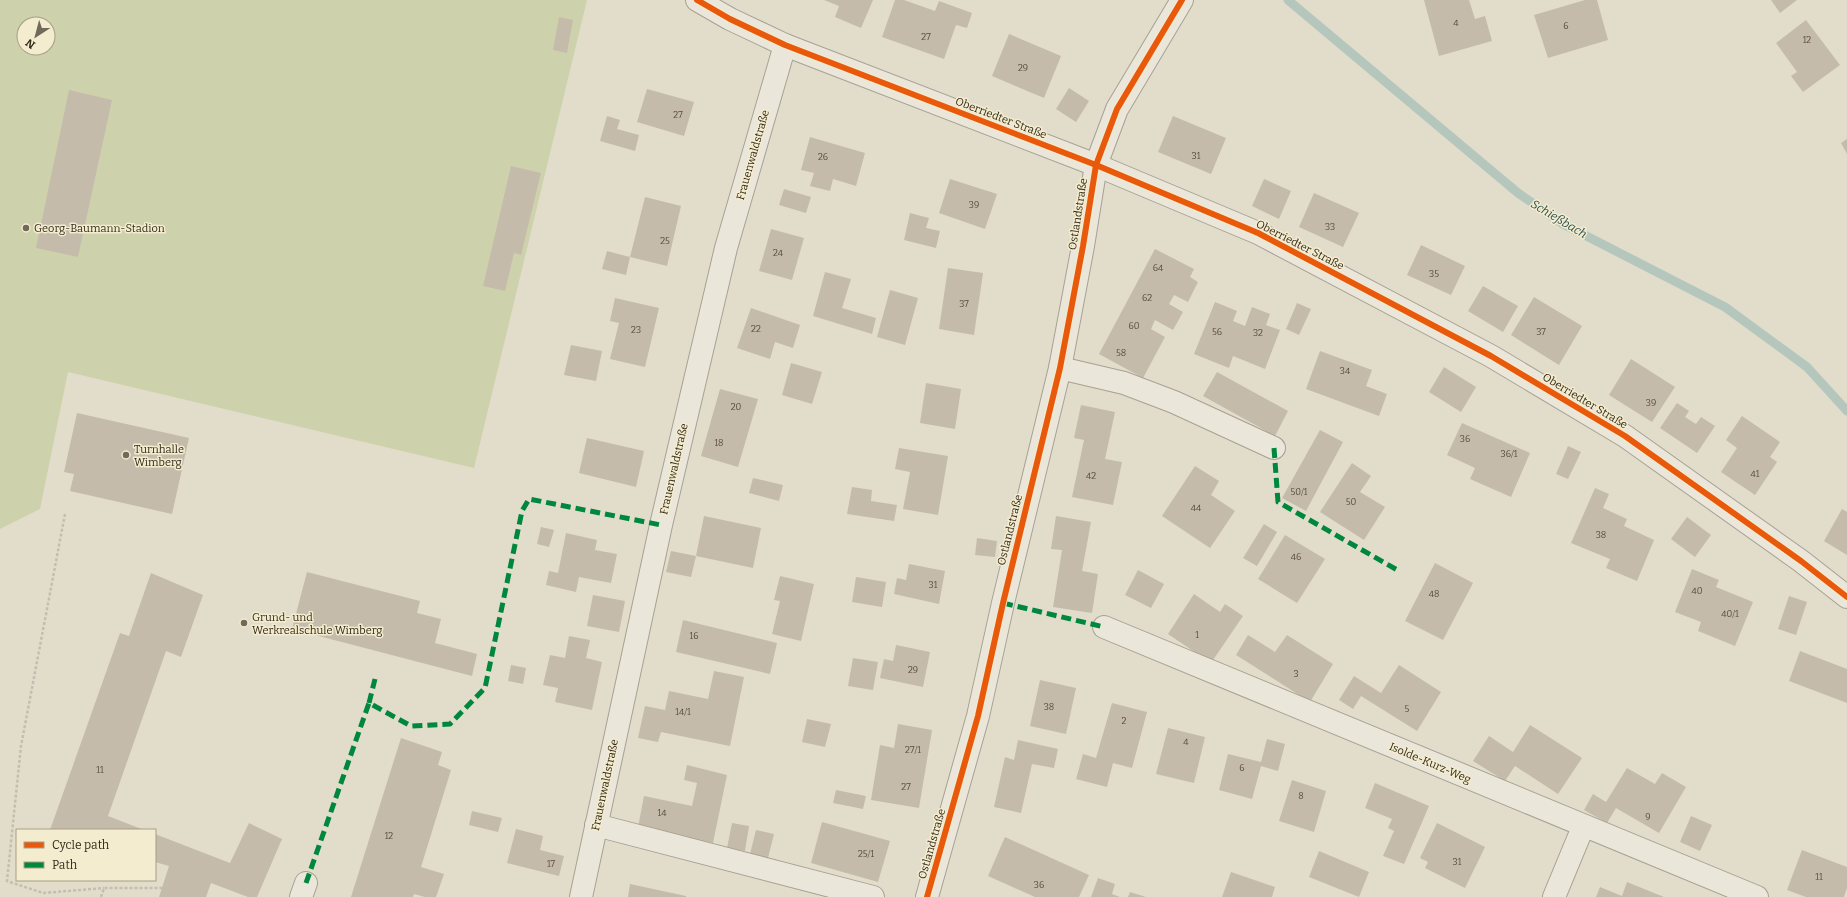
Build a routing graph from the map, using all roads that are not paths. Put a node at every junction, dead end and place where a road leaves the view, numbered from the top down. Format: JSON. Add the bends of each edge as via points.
{"nodes":[{"id":1,"x":698,"y":0,"type":"edge"},
{"id":2,"x":1182,"y":0,"type":"edge"},
{"id":3,"x":785,"y":45,"type":"junction"},
{"id":4,"x":1096,"y":165,"type":"junction"},
{"id":5,"x":1060,"y":368,"type":"junction"},
{"id":6,"x":1274,"y":448,"type":"dead end"},
{"id":7,"x":1847,"y":597,"type":"edge"},
{"id":8,"x":1104,"y":627,"type":"dead end"},
{"id":9,"x":596,"y":825,"type":"junction"},
{"id":10,"x":1583,"y":827,"type":"junction"},
{"id":11,"x":581,"y":897,"type":"edge"},
{"id":12,"x":873,"y":897,"type":"edge"},
{"id":13,"x":927,"y":897,"type":"edge"},
{"id":14,"x":1554,"y":897,"type":"edge"},
{"id":15,"x":1757,"y":897,"type":"edge"}],
"edges":[{"from":1,"to":3,"type":"street","name":"Oberriedter Straße","via":[[730,19]]},
{"from":2,"to":4,"type":"street","name":"Ostlandstraße","via":[[1117,109]]},
{"from":3,"to":4,"type":"street","name":"Oberriedter Straße"},
{"from":3,"to":9,"type":"street","name":"Frauenwaldstraße","via":[[726,248],[661,525]]},
{"from":4,"to":5,"type":"street","name":"Ostlandstraße"},
{"from":4,"to":7,"type":"street","name":"Oberriedter Straße","via":[[1258,233],[1492,356],[1625,436],[1801,561]]},
{"from":5,"to":6,"type":"street","via":[[1124,383],[1167,399]]},
{"from":5,"to":13,"type":"street","name":"Ostlandstraße","via":[[978,716]]},
{"from":8,"to":10,"type":"street","name":"Isolde-Kurz-Weg"},
{"from":9,"to":11,"type":"street","name":"Frauenwaldstraße"},
{"from":9,"to":12,"type":"street"},
{"from":10,"to":14,"type":"street"},
{"from":10,"to":15,"type":"street","name":"Isolde-Kurz-Weg"}]}
